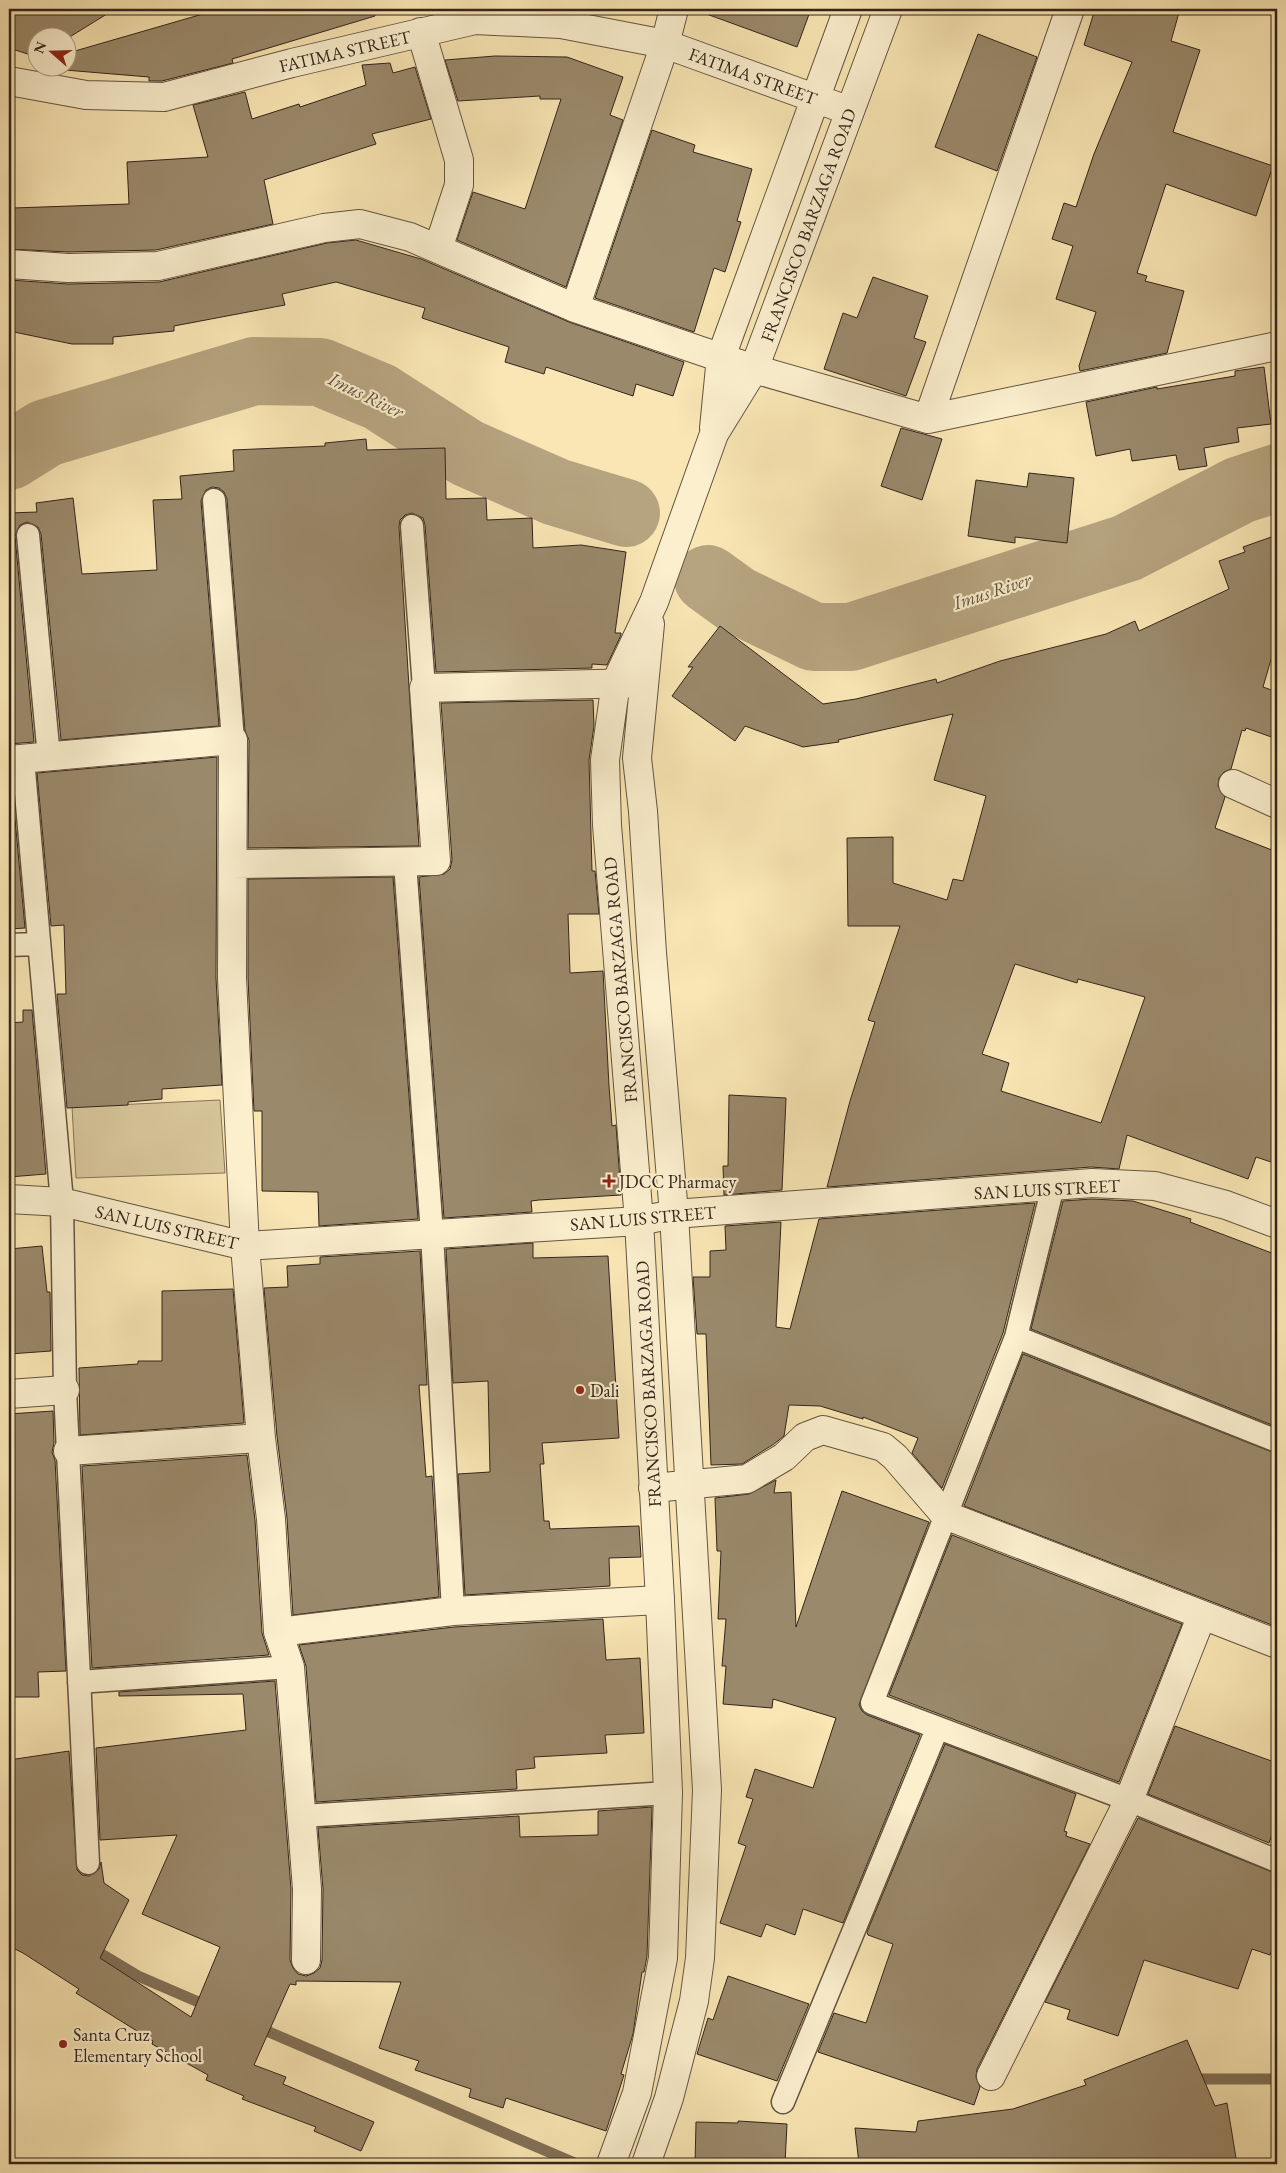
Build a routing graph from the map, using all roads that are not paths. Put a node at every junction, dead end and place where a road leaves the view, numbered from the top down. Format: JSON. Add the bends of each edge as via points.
{"nodes":[{"id":1,"x":674,"y":9,"type":"edge"},
{"id":2,"x":848,"y":9,"type":"edge"},
{"id":3,"x":888,"y":9,"type":"edge"},
{"id":4,"x":1070,"y":9,"type":"edge"},
{"id":5,"x":474,"y":14,"type":"edge"},
{"id":6,"x":421,"y":32,"type":"junction"},
{"id":7,"x":666,"y":44,"type":"junction"},
{"id":8,"x":9,"y":81,"type":"edge"},
{"id":9,"x":815,"y":99,"type":"junction"},
{"id":10,"x":850,"y":111,"type":"junction"},
{"id":11,"x":438,"y":249,"type":"junction"},
{"id":12,"x":9,"y":264,"type":"edge"},
{"id":13,"x":575,"y":308,"type":"junction"},
{"id":14,"x":1277,"y":346,"type":"edge"},
{"id":15,"x":721,"y":357,"type":"junction"},
{"id":16,"x":754,"y":369,"type":"junction"},
{"id":17,"x":928,"y":419,"type":"junction"},
{"id":18,"x":712,"y":440,"type":"junction"},
{"id":19,"x":214,"y":500,"type":"dead end"},
{"id":20,"x":412,"y":526,"type":"dead end"},
{"id":21,"x":28,"y":535,"type":"dead end"},
{"id":22,"x":653,"y":605,"type":"junction"},
{"id":23,"x":616,"y":682,"type":"junction"},
{"id":24,"x":646,"y":683,"type":"junction"},
{"id":25,"x":424,"y":688,"type":"junction"},
{"id":26,"x":233,"y":740,"type":"junction"},
{"id":27,"x":50,"y":756,"type":"junction"},
{"id":28,"x":16,"y":759,"type":"edge"},
{"id":29,"x":1233,"y":784,"type":"dead end"},
{"id":30,"x":1277,"y":804,"type":"edge"},
{"id":31,"x":405,"y":863,"type":"junction"},
{"id":32,"x":233,"y":864,"type":"junction"},
{"id":33,"x":37,"y":944,"type":"junction"},
{"id":34,"x":9,"y":945,"type":"edge"},
{"id":35,"x":1053,"y":1186,"type":"junction"},
{"id":36,"x":9,"y":1199,"type":"edge"},
{"id":37,"x":62,"y":1202,"type":"junction"},
{"id":38,"x":674,"y":1214,"type":"junction"},
{"id":39,"x":639,"y":1221,"type":"junction"},
{"id":40,"x":1277,"y":1224,"type":"edge"},
{"id":41,"x":432,"y":1234,"type":"junction"},
{"id":42,"x":245,"y":1246,"type":"junction"},
{"id":43,"x":1016,"y":1337,"type":"junction"},
{"id":44,"x":65,"y":1390,"type":"junction"},
{"id":45,"x":9,"y":1394,"type":"edge"},
{"id":46,"x":261,"y":1438,"type":"junction"},
{"id":47,"x":1277,"y":1442,"type":"edge"},
{"id":48,"x":68,"y":1451,"type":"junction"},
{"id":49,"x":689,"y":1485,"type":"junction"},
{"id":50,"x":653,"y":1488,"type":"junction"},
{"id":51,"x":945,"y":1516,"type":"junction"},
{"id":52,"x":660,"y":1600,"type":"junction"},
{"id":53,"x":452,"y":1611,"type":"junction"},
{"id":54,"x":1202,"y":1615,"type":"junction"},
{"id":55,"x":278,"y":1632,"type":"junction"},
{"id":56,"x":1277,"y":1644,"type":"edge"},
{"id":57,"x":290,"y":1667,"type":"junction"},
{"id":58,"x":79,"y":1682,"type":"junction"},
{"id":59,"x":937,"y":1728,"type":"junction"},
{"id":60,"x":668,"y":1793,"type":"junction"},
{"id":61,"x":1129,"y":1800,"type":"junction"},
{"id":62,"x":302,"y":1816,"type":"junction"},
{"id":63,"x":1277,"y":1861,"type":"edge"},
{"id":64,"x":88,"y":1863,"type":"dead end"},
{"id":65,"x":306,"y":1960,"type":"dead end"},
{"id":66,"x":991,"y":2076,"type":"dead end"},
{"id":67,"x":783,"y":2102,"type":"dead end"},
{"id":68,"x":611,"y":2164,"type":"edge"},
{"id":69,"x":646,"y":2164,"type":"edge"}],
"edges":[{"from":1,"to":7,"type":"street"},
{"from":2,"to":9,"type":"street","name":"FRANCISCO BARZAGA ROAD"},
{"from":3,"to":10,"type":"street","name":"FRANCISCO BARZAGA ROAD"},
{"from":4,"to":17,"type":"street"},
{"from":5,"to":6,"type":"street","name":"FATIMA STREET"},
{"from":5,"to":7,"type":"street","name":"FATIMA STREET","via":[[561,24]]},
{"from":6,"to":8,"type":"street","name":"FATIMA STREET","via":[[164,97],[86,95]]},
{"from":6,"to":11,"type":"street","via":[[459,160],[459,185]]},
{"from":7,"to":9,"type":"street","name":"FATIMA STREET"},
{"from":7,"to":13,"type":"street"},
{"from":9,"to":10,"type":"street","name":"FATIMA STREET"},
{"from":9,"to":15,"type":"street","name":"FRANCISCO BARZAGA ROAD"},
{"from":10,"to":16,"type":"street","name":"FRANCISCO BARZAGA ROAD"},
{"from":11,"to":12,"type":"street","via":[[410,237],[360,224],[324,228],[158,266],[68,268]]},
{"from":11,"to":13,"type":"street"},
{"from":13,"to":15,"type":"street"},
{"from":14,"to":17,"type":"street"},
{"from":15,"to":16,"type":"street"},
{"from":15,"to":18,"type":"street","name":"FRANCISCO BARZAGA ROAD"},
{"from":16,"to":17,"type":"street"},
{"from":16,"to":18,"type":"street","name":"FRANCISCO BARZAGA ROAD"},
{"from":18,"to":22,"type":"street","name":"FRANCISCO BARZAGA ROAD"},
{"from":19,"to":26,"type":"street"},
{"from":20,"to":25,"type":"street"},
{"from":21,"to":27,"type":"street"},
{"from":22,"to":23,"type":"street","name":"FRANCISCO BARZAGA ROAD"},
{"from":22,"to":24,"type":"street","name":"FRANCISCO BARZAGA ROAD"},
{"from":23,"to":24,"type":"street"},
{"from":23,"to":25,"type":"street"},
{"from":23,"to":39,"type":"street","name":"FRANCISCO BARZAGA ROAD","via":[[605,760],[607,824]]},
{"from":24,"to":38,"type":"street","name":"FRANCISCO BARZAGA ROAD","via":[[637,758]]},
{"from":25,"to":31,"type":"street","via":[[436,861]]},
{"from":26,"to":27,"type":"street"},
{"from":26,"to":32,"type":"street"},
{"from":27,"to":28,"type":"street"},
{"from":28,"to":33,"type":"street"},
{"from":29,"to":30,"type":"street"},
{"from":31,"to":32,"type":"street"},
{"from":31,"to":41,"type":"street"},
{"from":32,"to":42,"type":"street","via":[[232,978]]},
{"from":33,"to":34,"type":"street"},
{"from":33,"to":37,"type":"street"},
{"from":35,"to":38,"type":"street","name":"SAN LUIS STREET"},
{"from":35,"to":40,"type":"street","name":"SAN LUIS STREET","via":[[1092,1183],[1155,1186],[1226,1205]]},
{"from":35,"to":43,"type":"street"},
{"from":36,"to":37,"type":"street","name":"SAN LUIS STREET"},
{"from":37,"to":42,"type":"street","name":"SAN LUIS STREET"},
{"from":37,"to":44,"type":"street"},
{"from":38,"to":39,"type":"street","name":"SAN LUIS STREET"},
{"from":38,"to":49,"type":"street","name":"FRANCISCO BARZAGA ROAD"},
{"from":39,"to":41,"type":"street","name":"SAN LUIS STREET"},
{"from":39,"to":50,"type":"street","name":"FRANCISCO BARZAGA ROAD"},
{"from":41,"to":42,"type":"street","name":"SAN LUIS STREET"},
{"from":41,"to":53,"type":"street"},
{"from":42,"to":46,"type":"street"},
{"from":43,"to":47,"type":"street"},
{"from":43,"to":51,"type":"street"},
{"from":44,"to":45,"type":"street"},
{"from":44,"to":48,"type":"street"},
{"from":46,"to":48,"type":"street"},
{"from":46,"to":55,"type":"street","via":[[271,1519]]},
{"from":48,"to":58,"type":"street"},
{"from":49,"to":50,"type":"street"},
{"from":49,"to":51,"type":"street","via":[[747,1479],[784,1457],[805,1437],[824,1430],[882,1446]]},
{"from":49,"to":69,"type":"street","name":"FRANCISCO BARZAGA ROAD","via":[[708,1790],[700,1958],[694,2001],[669,2098]]},
{"from":50,"to":52,"type":"street","name":"FRANCISCO BARZAGA ROAD"},
{"from":51,"to":54,"type":"street"},
{"from":51,"to":59,"type":"street","via":[[872,1703]]},
{"from":52,"to":53,"type":"street"},
{"from":52,"to":60,"type":"street","name":"FRANCISCO BARZAGA ROAD"},
{"from":53,"to":55,"type":"street"},
{"from":54,"to":56,"type":"street"},
{"from":54,"to":61,"type":"street"},
{"from":55,"to":57,"type":"street"},
{"from":57,"to":58,"type":"street"},
{"from":57,"to":62,"type":"street"},
{"from":58,"to":64,"type":"street"},
{"from":59,"to":61,"type":"street"},
{"from":59,"to":67,"type":"street"},
{"from":60,"to":62,"type":"street"},
{"from":60,"to":68,"type":"street","name":"FRANCISCO BARZAGA ROAD","via":[[663,1958],[637,2093]]},
{"from":61,"to":63,"type":"street"},
{"from":61,"to":66,"type":"street"},
{"from":62,"to":65,"type":"street","via":[[307,1889]]}]}
